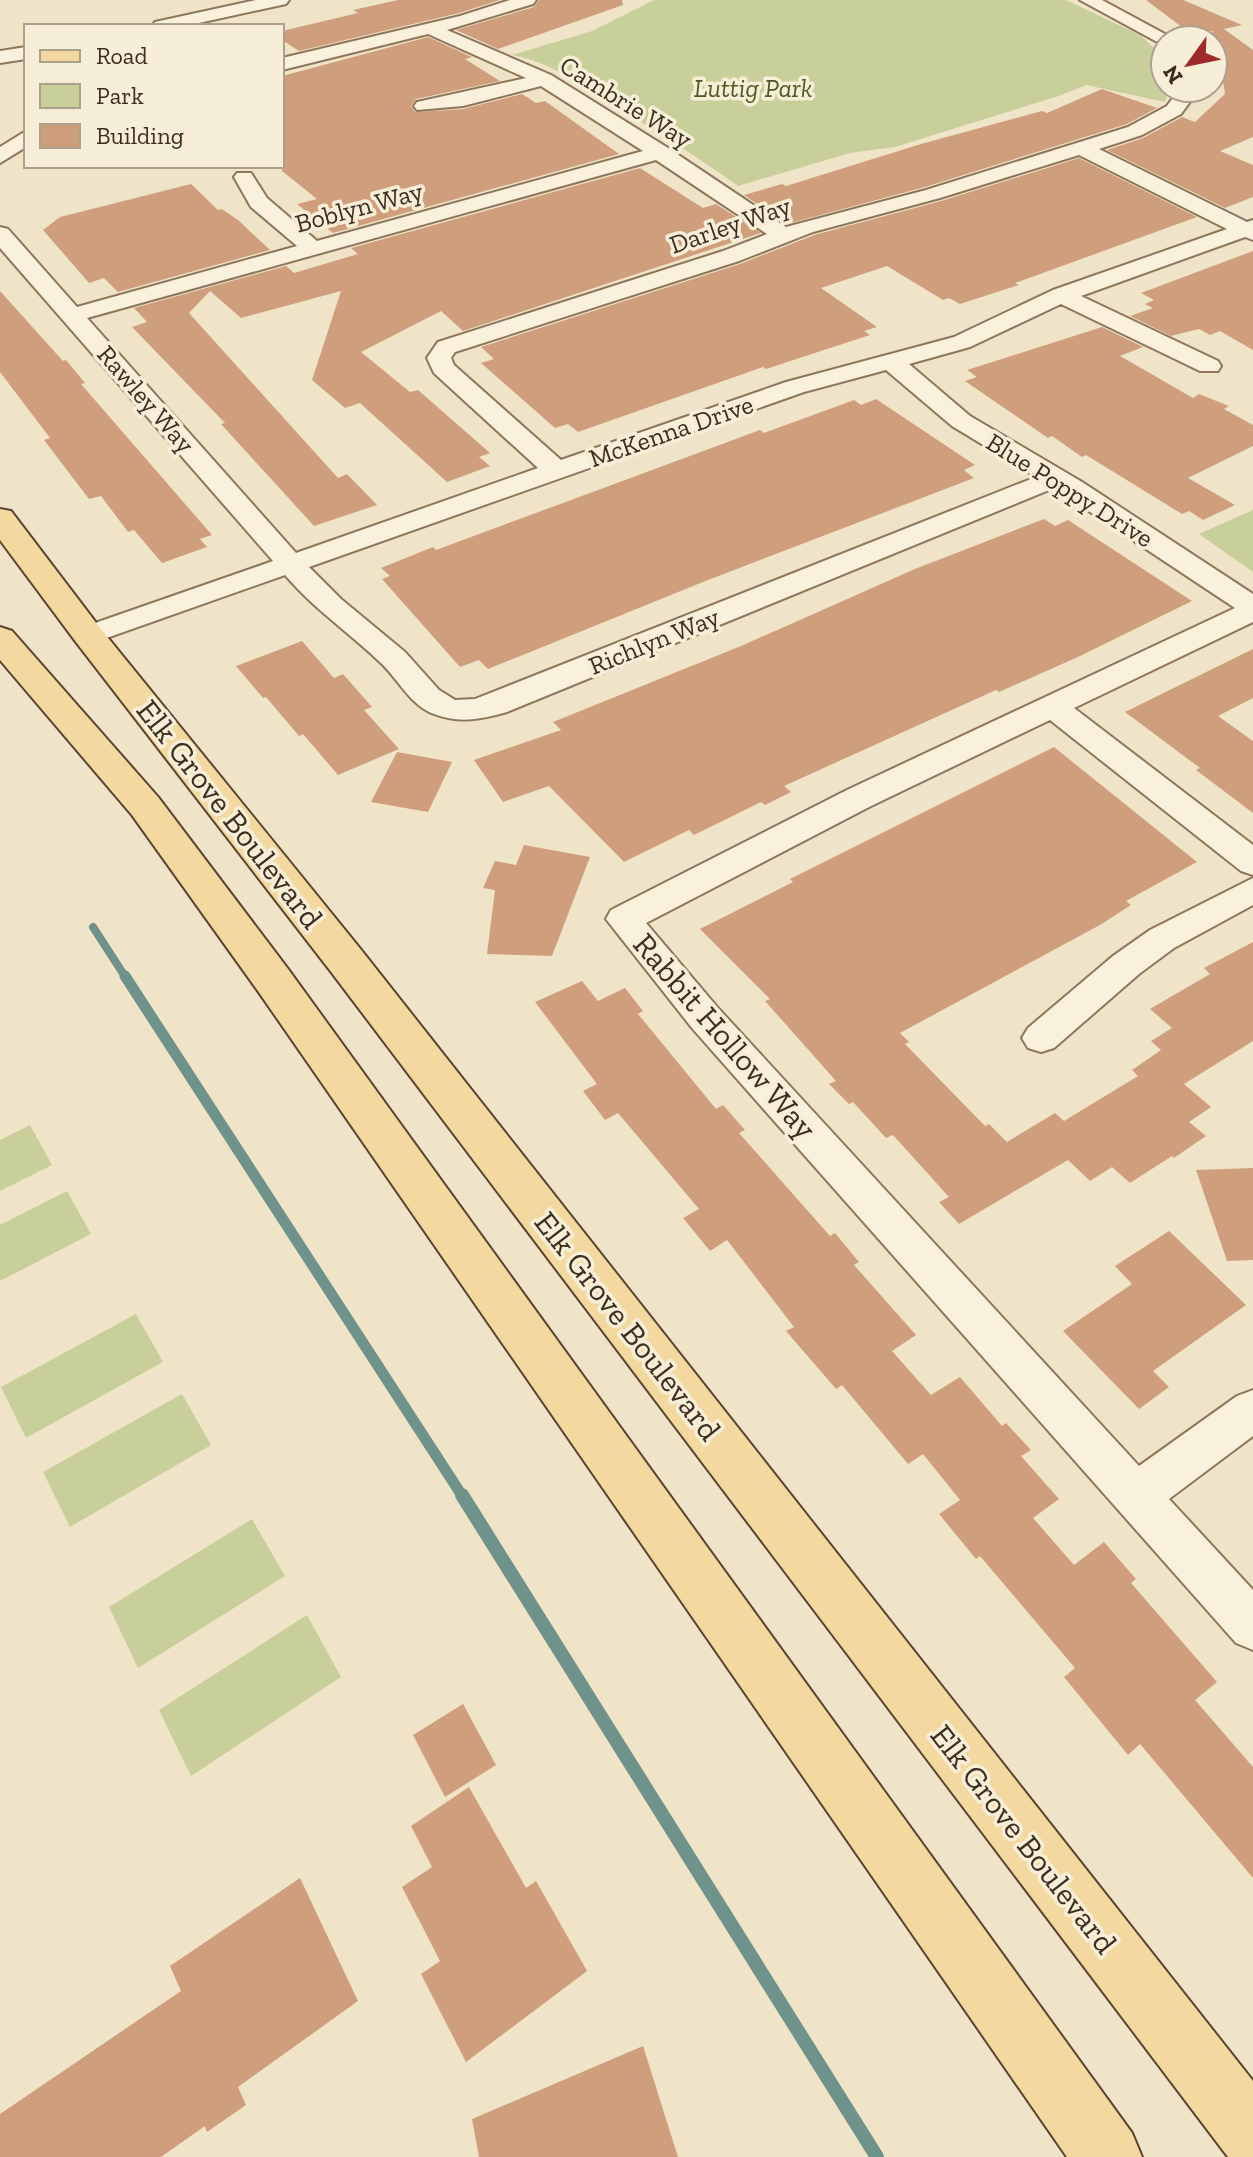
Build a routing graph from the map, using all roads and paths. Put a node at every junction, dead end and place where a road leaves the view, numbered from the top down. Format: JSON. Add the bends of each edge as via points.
{"nodes":[{"id":1,"x":280,"y":0,"type":"edge"},
{"id":2,"x":527,"y":0,"type":"edge"},
{"id":3,"x":1089,"y":0,"type":"edge"},
{"id":4,"x":170,"y":24,"type":"edge"},
{"id":5,"x":432,"y":29,"type":"junction"},
{"id":6,"x":1149,"y":31,"type":"edge"},
{"id":7,"x":24,"y":53,"type":"edge"},
{"id":8,"x":0,"y":57,"type":"edge"},
{"id":9,"x":284,"y":64,"type":"edge"},
{"id":10,"x":544,"y":79,"type":"junction"},
{"id":11,"x":1178,"y":104,"type":"edge"},
{"id":12,"x":424,"y":106,"type":"dead end"},
{"id":13,"x":24,"y":138,"type":"edge"},
{"id":14,"x":1081,"y":148,"type":"junction"},
{"id":15,"x":661,"y":152,"type":"junction"},
{"id":16,"x":1,"y":154,"type":"edge"},
{"id":17,"x":244,"y":177,"type":"dead end"},
{"id":18,"x":1251,"y":230,"type":"edge"},
{"id":19,"x":0,"y":234,"type":"edge"},
{"id":20,"x":784,"y":235,"type":"junction"},
{"id":21,"x":313,"y":249,"type":"junction"},
{"id":22,"x":1061,"y":295,"type":"junction"},
{"id":23,"x":73,"y":315,"type":"junction"},
{"id":24,"x":893,"y":363,"type":"junction"},
{"id":25,"x":1209,"y":366,"type":"dead end"},
{"id":26,"x":557,"y":471,"type":"junction"},
{"id":27,"x":1056,"y":478,"type":"junction"},
{"id":28,"x":0,"y":518,"type":"edge"},
{"id":29,"x":290,"y":564,"type":"junction"},
{"id":30,"x":1253,"y":609,"type":"edge"},
{"id":31,"x":88,"y":635,"type":"junction"},
{"id":32,"x":0,"y":638,"type":"edge"},
{"id":33,"x":1052,"y":706,"type":"junction"},
{"id":34,"x":1253,"y":863,"type":"edge"},
{"id":35,"x":1253,"y":890,"type":"edge"},
{"id":36,"x":1041,"y":1038,"type":"dead end"},
{"id":37,"x":1253,"y":1410,"type":"edge"},
{"id":38,"x":1135,"y":1496,"type":"junction"},
{"id":39,"x":1253,"y":1626,"type":"edge"},
{"id":40,"x":1253,"y":2135,"type":"edge"},
{"id":41,"x":1108,"y":2157,"type":"edge"}],
"edges":[{"from":1,"to":4,"type":"street"},
{"from":2,"to":5,"type":"street"},
{"from":3,"to":6,"type":"street"},
{"from":5,"to":9,"type":"street"},
{"from":5,"to":10,"type":"street","name":"Cambrie Way"},
{"from":7,"to":8,"type":"street"},
{"from":10,"to":12,"type":"street"},
{"from":10,"to":15,"type":"street","name":"Cambrie Way"},
{"from":11,"to":14,"type":"street","name":"Darley Way","via":[[1157,122]]},
{"from":13,"to":16,"type":"street"},
{"from":14,"to":18,"type":"street"},
{"from":14,"to":20,"type":"street","name":"Darley Way"},
{"from":15,"to":20,"type":"street","name":"Cambrie Way"},
{"from":15,"to":21,"type":"street","name":"Boblyn Way"},
{"from":17,"to":21,"type":"street","via":[[259,202]]},
{"from":18,"to":22,"type":"street","name":"McKenna Drive"},
{"from":19,"to":23,"type":"street","name":"Rawley Way"},
{"from":20,"to":26,"type":"street","name":"Darley Way","via":[[446,347],[439,358],[443,368]]},
{"from":21,"to":23,"type":"street","name":"Boblyn Way"},
{"from":22,"to":24,"type":"street","name":"McKenna Drive","via":[[976,337]]},
{"from":22,"to":25,"type":"street"},
{"from":23,"to":29,"type":"street","name":"Rawley Way"},
{"from":24,"to":26,"type":"street","name":"McKenna Drive","via":[[795,387]]},
{"from":24,"to":27,"type":"street","name":"Blue Poppy Drive","via":[[961,421]]},
{"from":26,"to":29,"type":"street","name":"McKenna Drive"},
{"from":27,"to":29,"type":"street","name":"Richlyn Way","via":[[496,705],[472,710],[433,701],[394,659],[332,610]]},
{"from":27,"to":30,"type":"street","name":"Blue Poppy Drive"},
{"from":28,"to":31,"type":"main road","name":"Elk Grove Boulevard"},
{"from":29,"to":31,"type":"street","name":"McKenna Drive"},
{"from":30,"to":33,"type":"street","name":"Rabbit Hollow Way"},
{"from":31,"to":40,"type":"main road","name":"Elk Grove Boulevard"},
{"from":32,"to":41,"type":"main road","name":"Elk Grove Boulevard","via":[[145,806],[273,980]]},
{"from":33,"to":34,"type":"street"},
{"from":33,"to":38,"type":"street","name":"Rabbit Hollow Way","via":[[623,919],[705,1018]]},
{"from":35,"to":36,"type":"street","via":[[1162,939]]},
{"from":37,"to":38,"type":"street"},
{"from":38,"to":39,"type":"street"}]}
